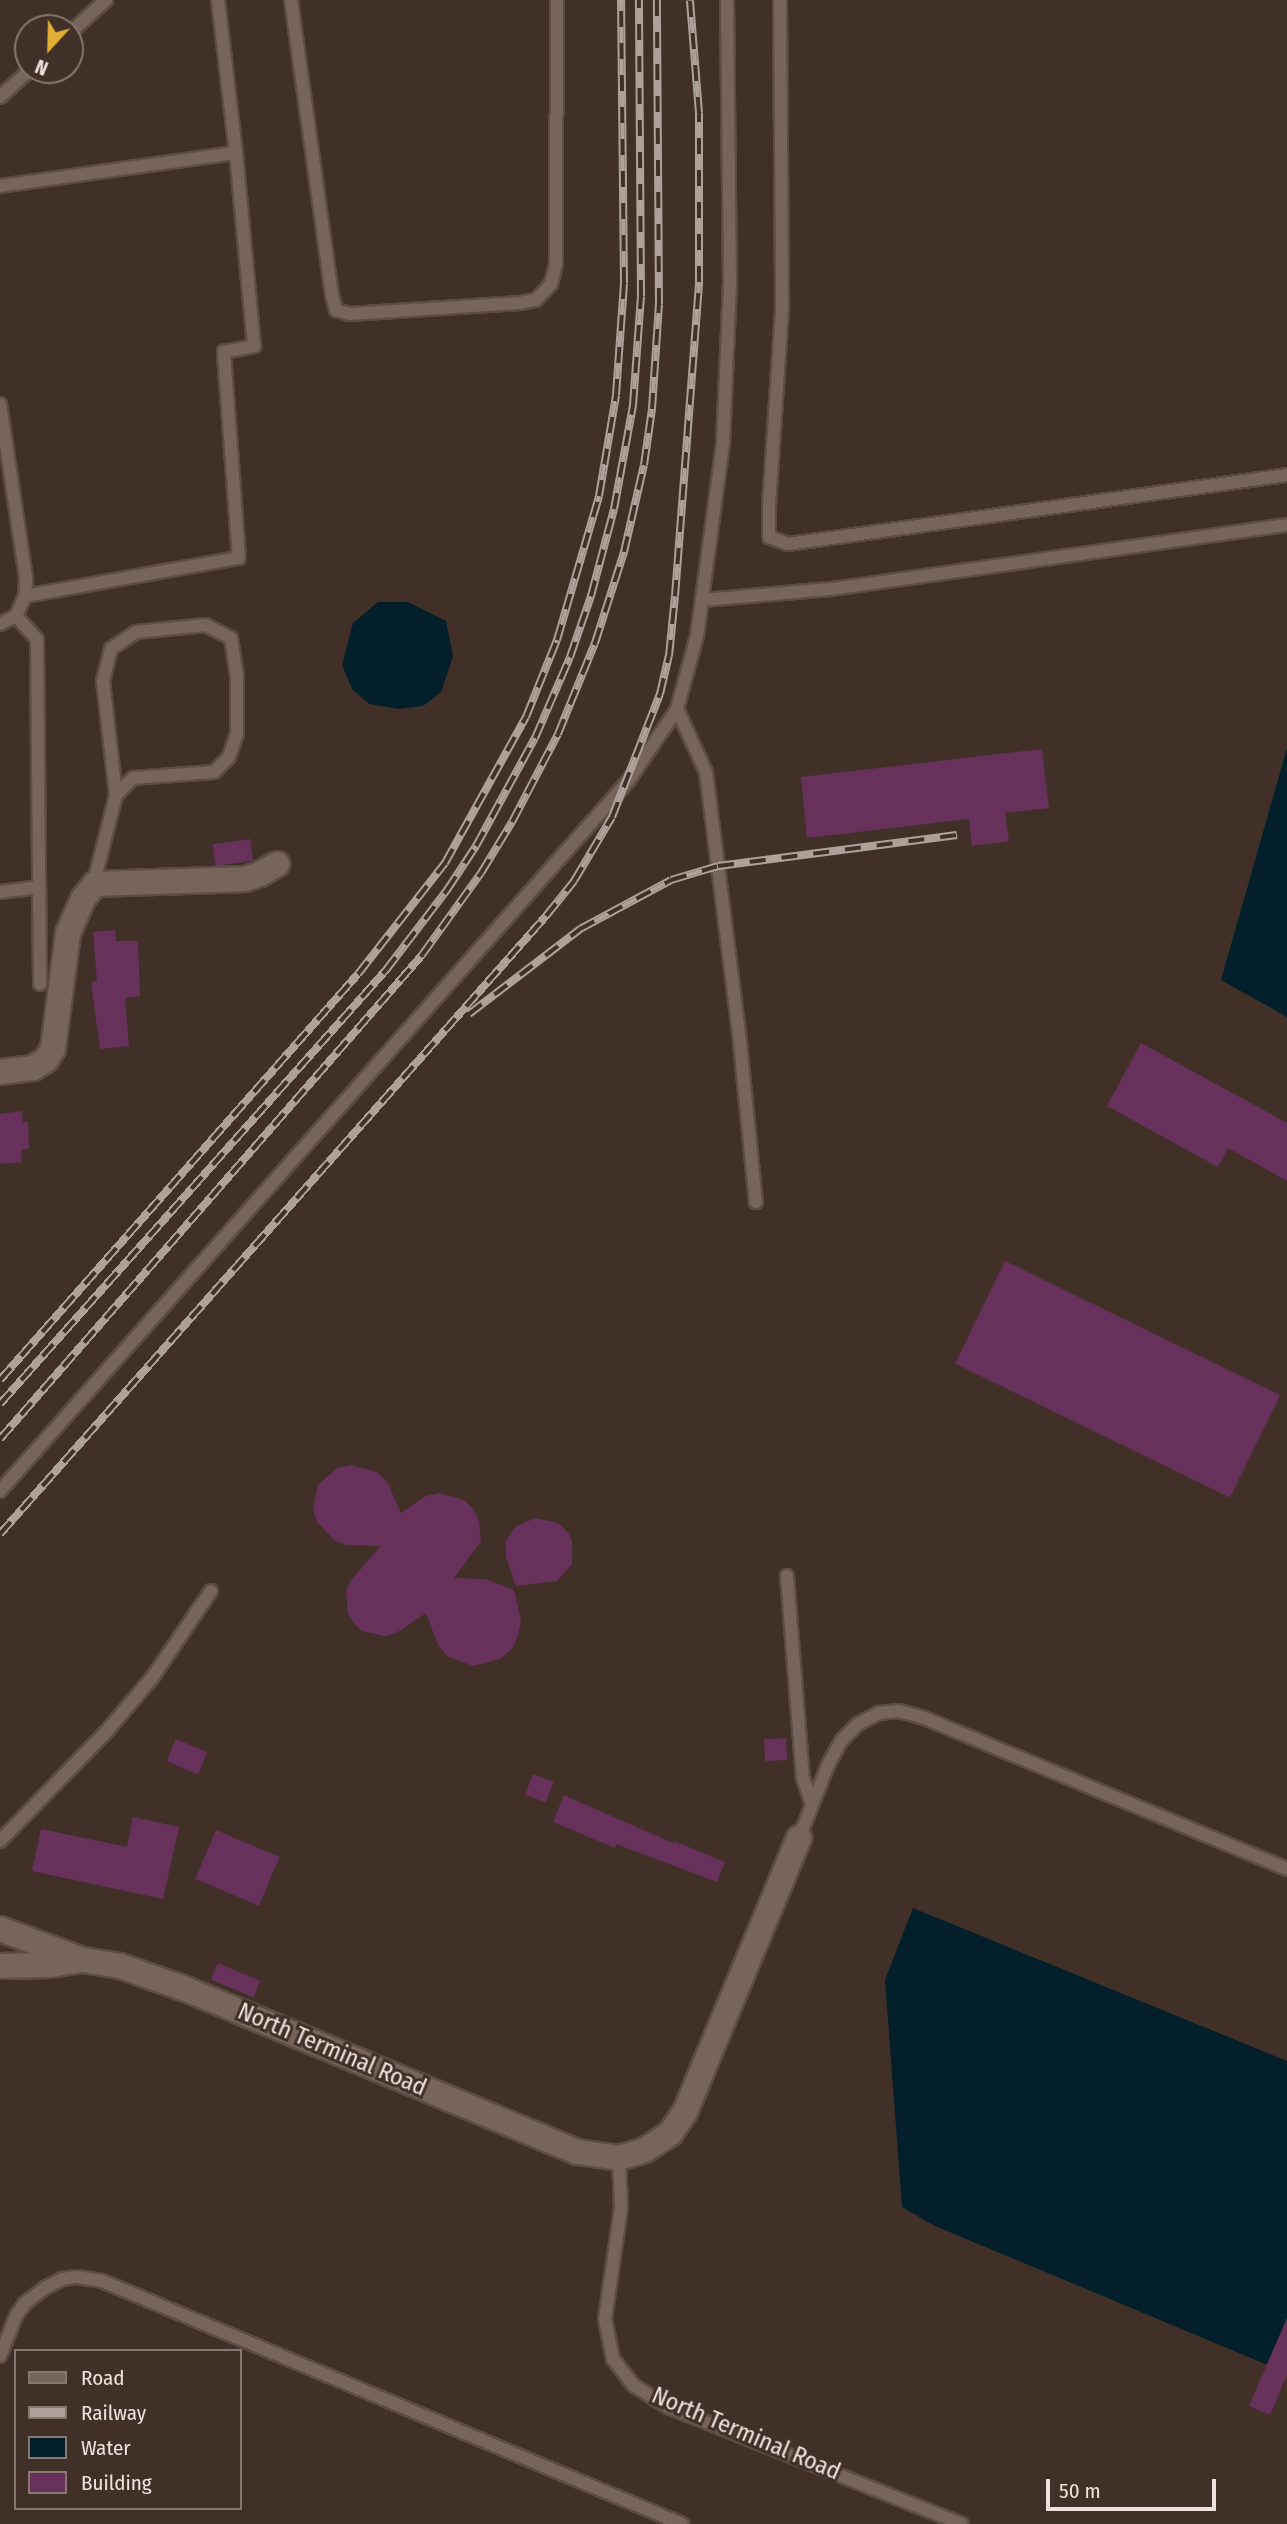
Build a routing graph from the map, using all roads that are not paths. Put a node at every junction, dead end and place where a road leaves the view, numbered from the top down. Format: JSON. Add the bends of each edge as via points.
{"nodes":[{"id":1,"x":106,"y":0,"type":"edge"},
{"id":2,"x":218,"y":0,"type":"edge"},
{"id":3,"x":291,"y":0,"type":"edge"},
{"id":4,"x":557,"y":0,"type":"edge"},
{"id":5,"x":727,"y":0,"type":"edge"},
{"id":6,"x":780,"y":0,"type":"edge"},
{"id":7,"x":84,"y":20,"type":"edge"},
{"id":8,"x":14,"y":84,"type":"edge"},
{"id":9,"x":0,"y":97,"type":"edge"},
{"id":10,"x":236,"y":153,"type":"junction"},
{"id":11,"x":0,"y":186,"type":"edge"},
{"id":12,"x":0,"y":404,"type":"edge"},
{"id":13,"x":1287,"y":475,"type":"edge"},
{"id":14,"x":1287,"y":525,"type":"edge"},
{"id":15,"x":25,"y":596,"type":"junction"},
{"id":16,"x":703,"y":600,"type":"junction"},
{"id":17,"x":16,"y":616,"type":"junction"},
{"id":18,"x":0,"y":624,"type":"edge"},
{"id":19,"x":677,"y":709,"type":"junction"},
{"id":20,"x":116,"y":795,"type":"junction"},
{"id":21,"x":277,"y":864,"type":"dead end"},
{"id":22,"x":93,"y":886,"type":"junction"},
{"id":23,"x":39,"y":887,"type":"junction"},
{"id":24,"x":0,"y":892,"type":"edge"},
{"id":25,"x":40,"y":984,"type":"dead end"},
{"id":26,"x":0,"y":1072,"type":"edge"},
{"id":27,"x":756,"y":1202,"type":"dead end"},
{"id":28,"x":0,"y":1491,"type":"edge"},
{"id":29,"x":787,"y":1576,"type":"dead end"},
{"id":30,"x":211,"y":1591,"type":"dead end"},
{"id":31,"x":812,"y":1804,"type":"junction"},
{"id":32,"x":799,"y":1838,"type":"joint"},
{"id":33,"x":0,"y":1841,"type":"edge"},
{"id":34,"x":1287,"y":1869,"type":"edge"},
{"id":35,"x":0,"y":1929,"type":"edge"},
{"id":36,"x":83,"y":1960,"type":"junction"},
{"id":37,"x":0,"y":1966,"type":"edge"},
{"id":38,"x":619,"y":2158,"type":"junction"},
{"id":39,"x":0,"y":2356,"type":"edge"},
{"id":40,"x":682,"y":2524,"type":"edge"},
{"id":41,"x":962,"y":2524,"type":"edge"}],
"edges":[{"from":1,"to":7,"type":"lane"},
{"from":2,"to":10,"type":"lane"},
{"from":3,"to":4,"type":"lane","via":[[332,295],[336,310],[349,314],[520,303],[536,300],[551,284],[556,264]]},
{"from":5,"to":16,"type":"lane","via":[[727,375]]},
{"from":6,"to":13,"type":"lane","via":[[782,310],[769,537],[788,544]]},
{"from":8,"to":9,"type":"lane"},
{"from":10,"to":11,"type":"lane"},
{"from":10,"to":15,"type":"lane","via":[[254,346],[224,352],[239,558]]},
{"from":12,"to":15,"type":"lane"},
{"from":14,"to":16,"type":"lane","via":[[831,589]]},
{"from":15,"to":17,"type":"lane"},
{"from":16,"to":19,"type":"lane","via":[[689,674]]},
{"from":17,"to":18,"type":"lane"},
{"from":17,"to":23,"type":"lane","via":[[37,639]]},
{"from":19,"to":27,"type":"lane","via":[[706,772]]},
{"from":19,"to":28,"type":"lane","via":[[629,780]]},
{"from":20,"to":20,"type":"lane","via":[[133,778],[214,772],[229,757],[237,734],[232,638],[205,625],[136,632],[111,649],[103,681]]},
{"from":20,"to":22,"type":"lane"},
{"from":21,"to":22,"type":"street","via":[[244,879]]},
{"from":22,"to":26,"type":"street","via":[[68,933],[53,1049],[33,1068]]},
{"from":23,"to":24,"type":"lane"},
{"from":23,"to":25,"type":"lane"},
{"from":29,"to":31,"type":"lane","via":[[803,1778]]},
{"from":30,"to":33,"type":"lane","via":[[177,1644],[106,1732]]},
{"from":31,"to":32,"type":"lane"},
{"from":31,"to":34,"type":"lane","via":[[842,1740],[880,1713],[899,1711]]},
{"from":32,"to":38,"type":"street","name":"North Terminal Road","via":[[685,2112],[670,2134],[645,2150]]},
{"from":35,"to":36,"type":"street","name":"North Terminal Road"},
{"from":36,"to":37,"type":"street","name":"North Terminal Road"},
{"from":36,"to":38,"type":"street","name":"North Terminal Road","via":[[120,1966],[188,1990],[578,2152]]},
{"from":38,"to":41,"type":"lane","name":"North Terminal Road","via":[[621,2207],[605,2319],[613,2359],[633,2385],[668,2407]]},
{"from":39,"to":40,"type":"lane","via":[[16,2316],[45,2288],[77,2277],[102,2281]]}]}
